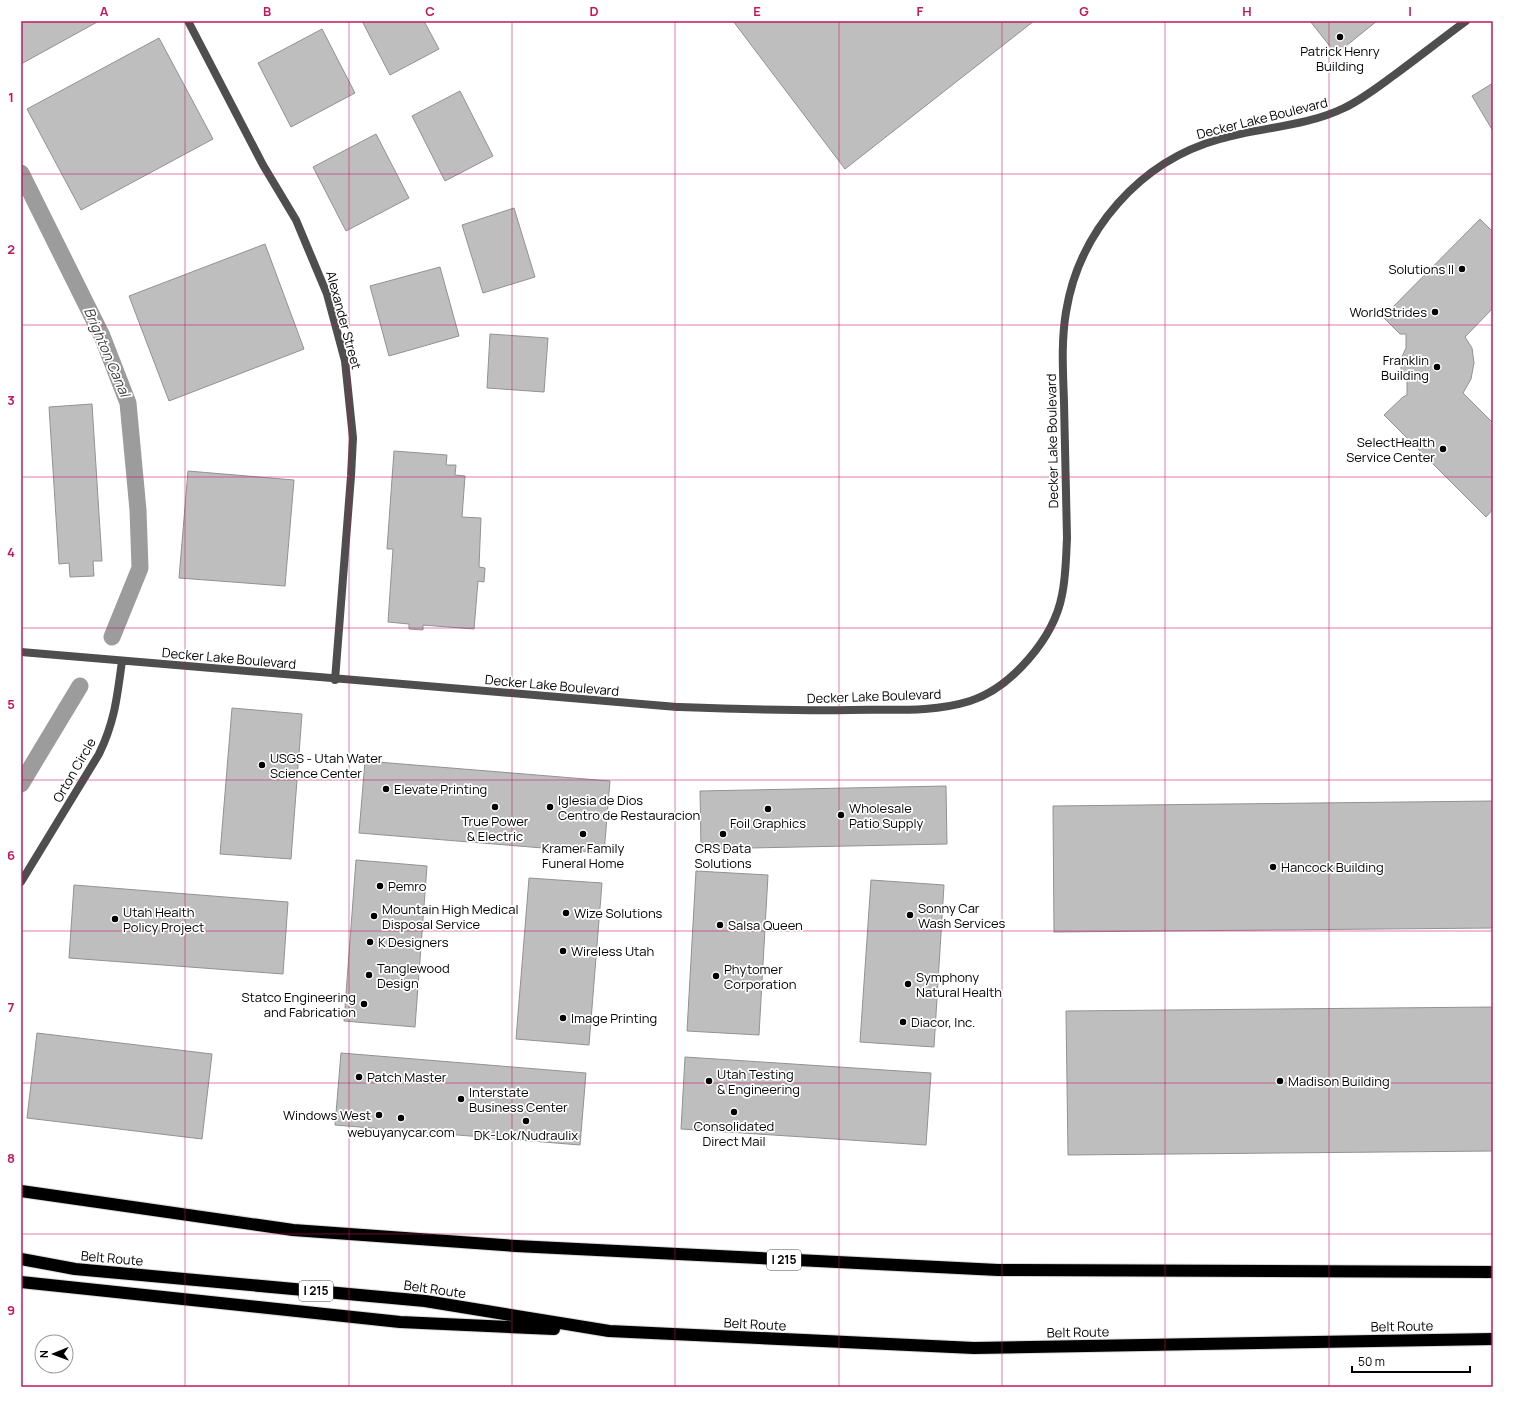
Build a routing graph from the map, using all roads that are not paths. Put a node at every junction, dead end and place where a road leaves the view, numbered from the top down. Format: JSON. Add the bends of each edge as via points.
{"nodes":[{"id":1,"x":188,"y":21,"type":"edge"},
{"id":2,"x":1466,"y":21,"type":"edge"},
{"id":3,"x":21,"y":652,"type":"edge"},
{"id":4,"x":122,"y":661,"type":"junction"},
{"id":5,"x":335,"y":680,"type":"junction"},
{"id":6,"x":21,"y":882,"type":"edge"},
{"id":7,"x":21,"y":1187,"type":"edge"},
{"id":8,"x":21,"y":1192,"type":"edge"},
{"id":9,"x":77,"y":1201,"type":"junction"},
{"id":10,"x":21,"y":1259,"type":"edge"},
{"id":11,"x":1493,"y":1272,"type":"edge"},
{"id":12,"x":21,"y":1282,"type":"edge"},
{"id":13,"x":609,"y":1331,"type":"junction"},
{"id":14,"x":1493,"y":1339,"type":"edge"}],
"edges":[{"from":1,"to":5,"type":"street","name":"Alexander Street","via":[[263,165],[296,220],[327,294],[345,361],[353,438],[352,476]]},
{"from":2,"to":5,"type":"street","name":"Decker Lake Boulevard","via":[[1363,98],[1342,109],[1309,121],[1220,139],[1192,149],[1163,164],[1139,182],[1105,217],[1079,264],[1066,312],[1062,352],[1067,538],[1062,596],[1054,620],[1037,650],[1012,676],[990,691],[970,700],[934,708],[768,711],[677,707]]},
{"from":3,"to":4,"type":"street","name":"Decker Lake Boulevard"},
{"from":4,"to":5,"type":"street","name":"Decker Lake Boulevard"},
{"from":4,"to":6,"type":"street","name":"Orton Circle","via":[[110,732]]},
{"from":7,"to":9,"type":"highway"},
{"from":8,"to":9,"type":"highway","number":"I 215"},
{"from":9,"to":11,"type":"highway","number":"I 215","via":[[293,1230],[635,1252],[998,1270]]},
{"from":10,"to":13,"type":"highway","name":"Belt Route","number":"I 215","via":[[75,1269],[425,1301]]},
{"from":12,"to":13,"type":"highway","via":[[400,1322]]},
{"from":13,"to":14,"type":"highway","name":"Belt Route","number":"I 215","via":[[974,1348]]}]}
